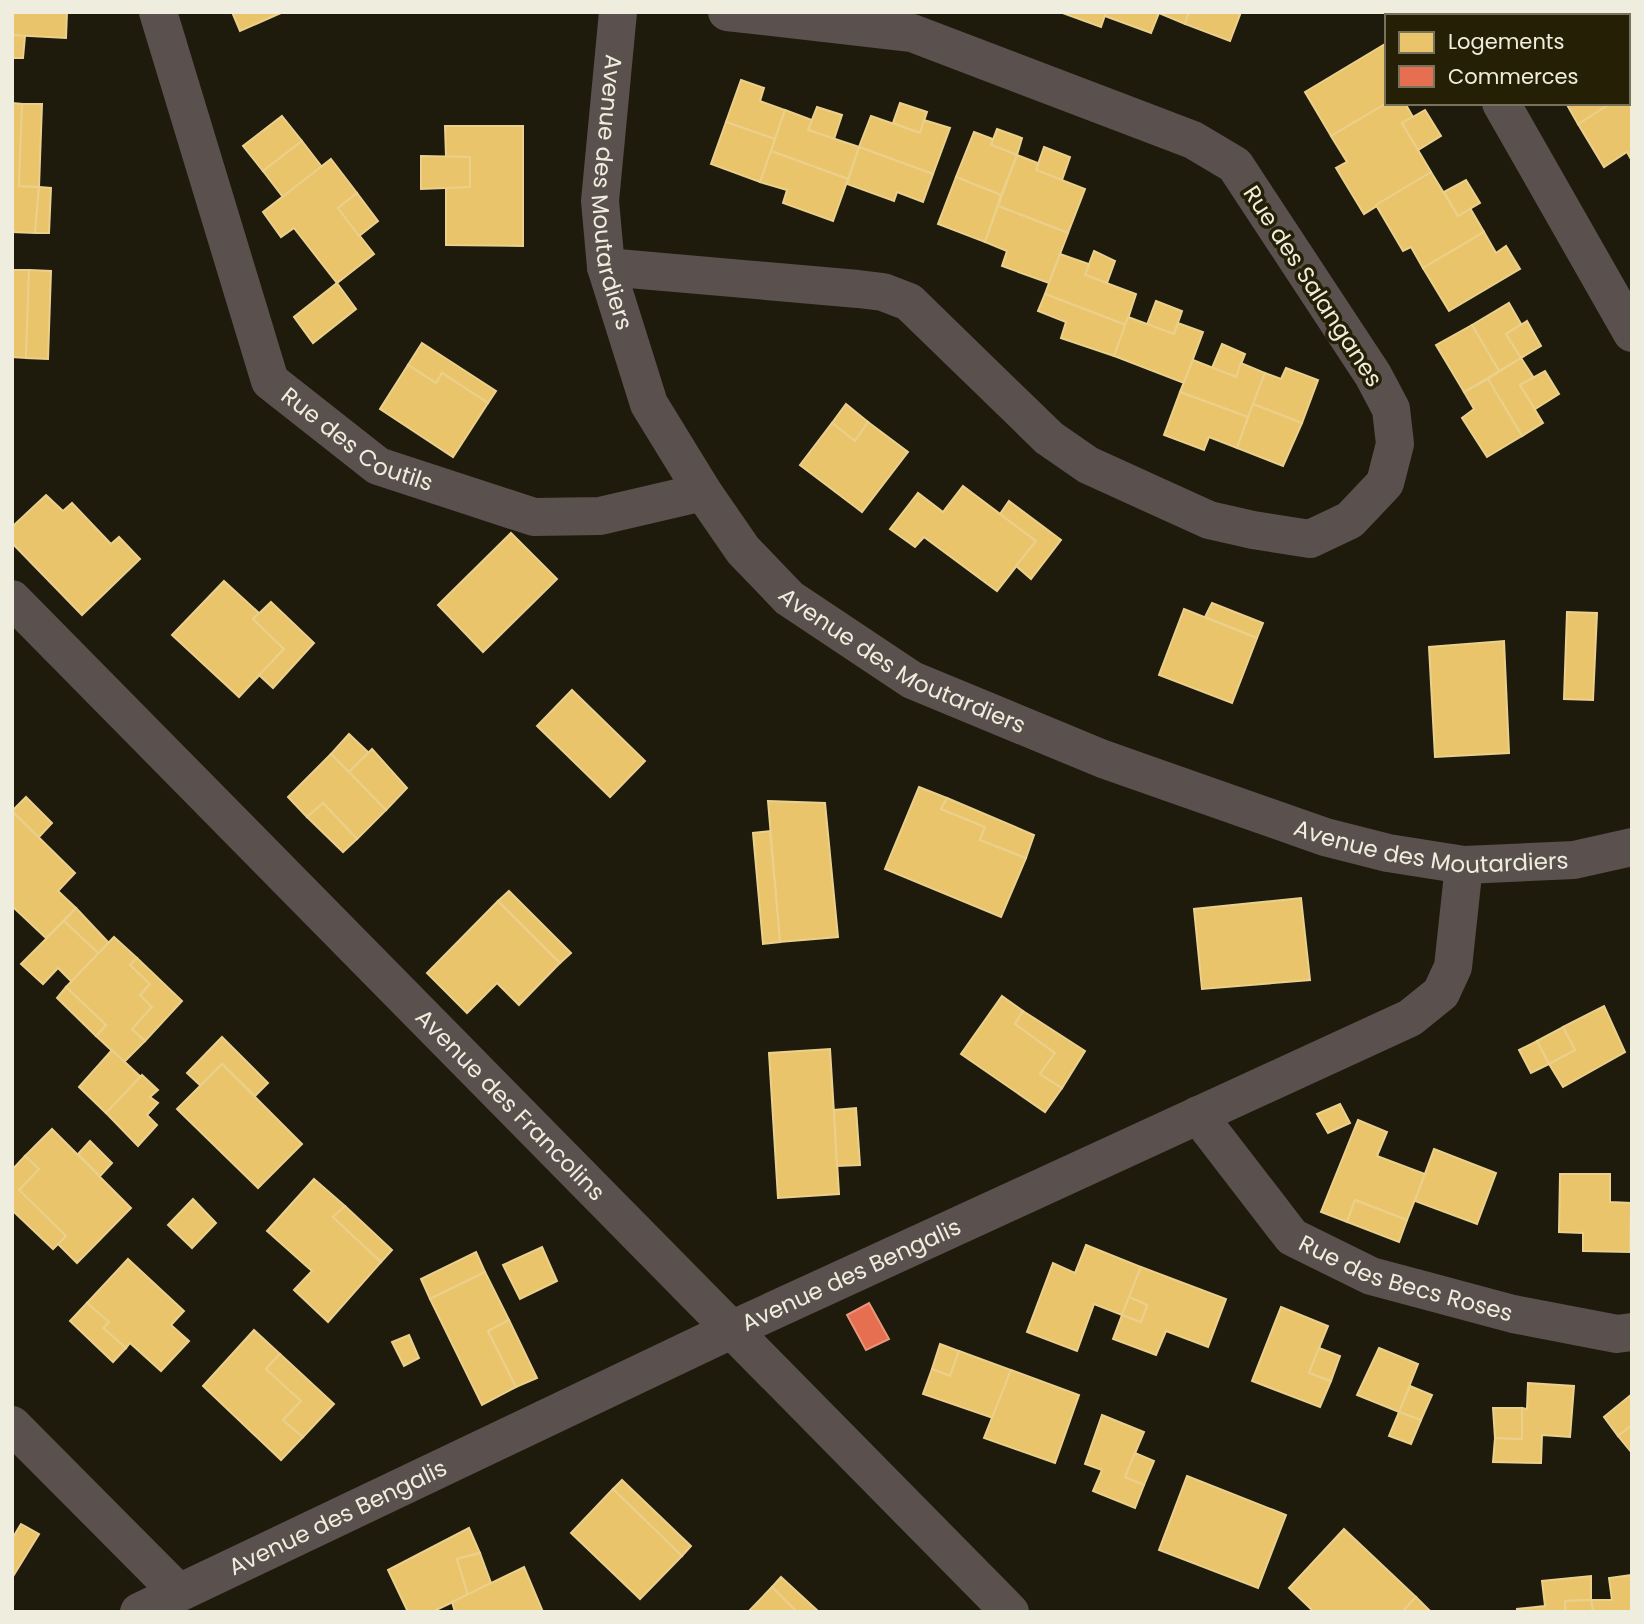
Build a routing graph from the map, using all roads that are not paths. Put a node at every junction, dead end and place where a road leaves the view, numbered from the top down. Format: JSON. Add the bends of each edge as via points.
{"nodes":[{"id":1,"x":158,"y":12,"type":"edge"},
{"id":2,"x":618,"y":12,"type":"edge"},
{"id":3,"x":727,"y":12,"type":"edge"},
{"id":4,"x":1502,"y":105,"type":"edge"},
{"id":5,"x":606,"y":267,"type":"junction"},
{"id":6,"x":1632,"y":333,"type":"edge"},
{"id":7,"x":703,"y":492,"type":"junction"},
{"id":8,"x":12,"y":599,"type":"edge"},
{"id":9,"x":1632,"y":847,"type":"edge"},
{"id":10,"x":1464,"y":865,"type":"junction"},
{"id":11,"x":1198,"y":1115,"type":"junction"},
{"id":12,"x":731,"y":1330,"type":"junction"},
{"id":13,"x":1632,"y":1332,"type":"edge"},
{"id":14,"x":12,"y":1425,"type":"edge"},
{"id":15,"x":178,"y":1592,"type":"junction"},
{"id":16,"x":139,"y":1612,"type":"edge"},
{"id":17,"x":1010,"y":1612,"type":"edge"}],
"edges":[{"from":1,"to":7,"type":"street","name":"Rue des Coutils","via":[[270,381],[378,466],[534,517],[600,516]]},
{"from":2,"to":5,"type":"street","name":"Avenue des Moutardiers","via":[[600,201]]},
{"from":3,"to":5,"type":"street","name":"Rue des Salanganes","via":[[912,33],[1192,140],[1235,165],[1373,374],[1391,409],[1395,444],[1385,483],[1350,520],[1310,538],[1209,520],[1088,465],[1049,438],[909,302],[858,289]]},
{"from":4,"to":6,"type":"street"},
{"from":5,"to":7,"type":"street","name":"Avenue des Moutardiers","via":[[649,404]]},
{"from":7,"to":10,"type":"street","name":"Avenue des Moutardiers","via":[[743,550],[789,598],[912,680],[1103,759],[1325,837]]},
{"from":8,"to":12,"type":"street","name":"Avenue des Francolins"},
{"from":9,"to":10,"type":"street","name":"Avenue des Moutardiers","via":[[1574,860]]},
{"from":10,"to":11,"type":"street","name":"Avenue des Bengalis","via":[[1453,967],[1441,993],[1410,1018]]},
{"from":11,"to":12,"type":"street","name":"Avenue des Bengalis"},
{"from":11,"to":13,"type":"street","name":"Rue des Becs Roses","via":[[1292,1237],[1371,1276],[1513,1314],[1617,1334]]},
{"from":12,"to":15,"type":"street","name":"Avenue des Bengalis"},
{"from":12,"to":17,"type":"street","name":"Avenue des Francolins"},
{"from":14,"to":15,"type":"street"},
{"from":15,"to":16,"type":"street","name":"Avenue des Bengalis"}]}
